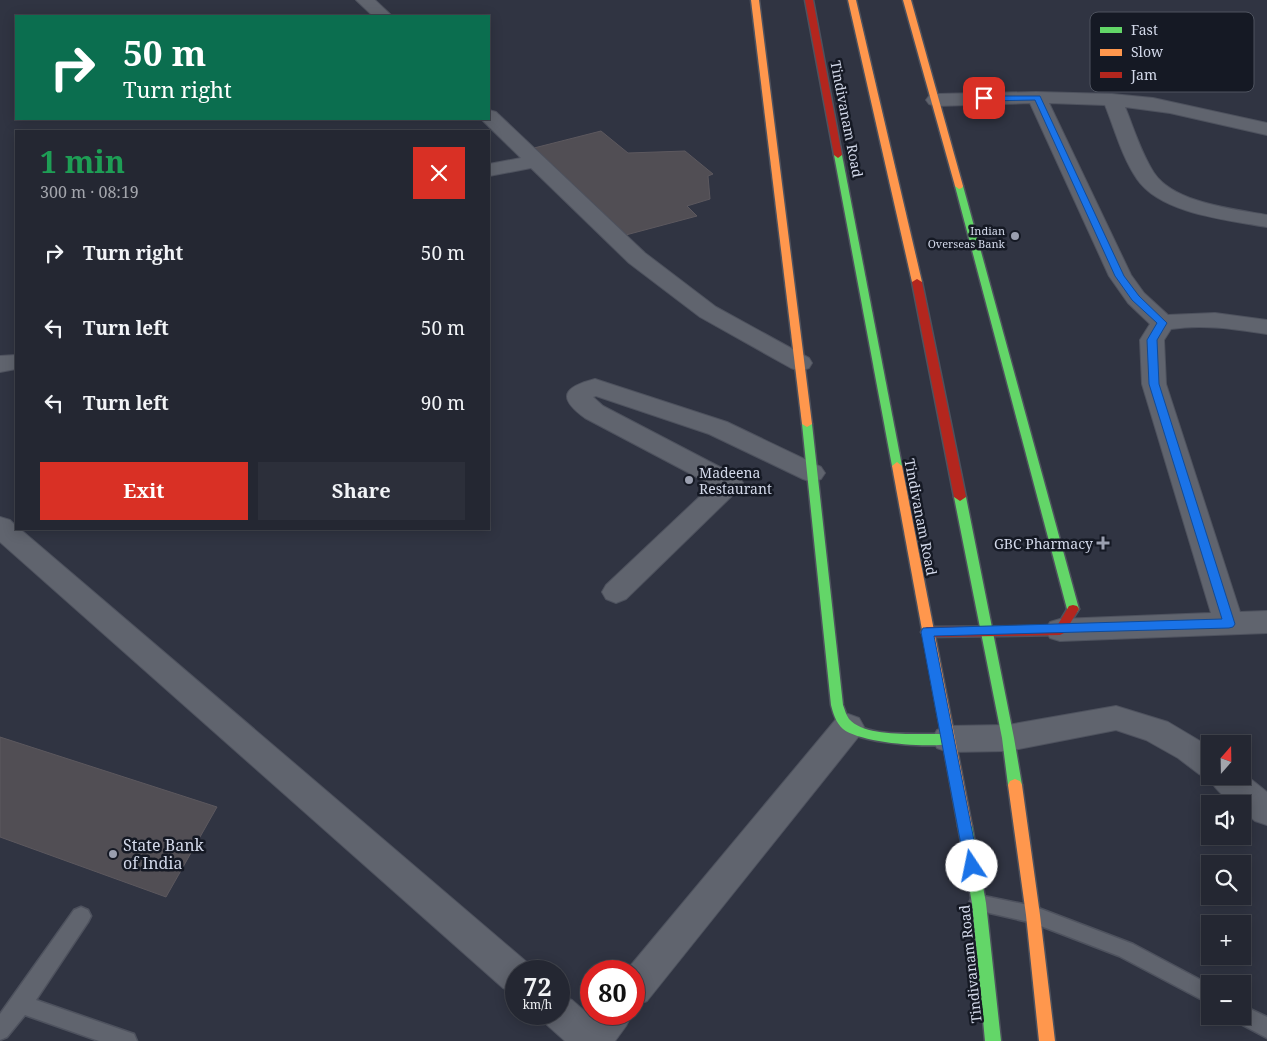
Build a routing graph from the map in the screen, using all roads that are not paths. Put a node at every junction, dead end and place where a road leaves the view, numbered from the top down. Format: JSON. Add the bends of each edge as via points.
{"nodes":[{"id":1,"x":365,"y":0,"type":"edge"},
{"id":2,"x":755,"y":0,"type":"edge"},
{"id":3,"x":809,"y":0,"type":"edge"},
{"id":4,"x":852,"y":0,"type":"edge"},
{"id":5,"x":907,"y":0,"type":"edge"},
{"id":6,"x":382,"y":15,"type":"edge"},
{"id":7,"x":1038,"y":98,"type":"junction"},
{"id":8,"x":936,"y":100,"type":"junction"},
{"id":9,"x":1112,"y":100,"type":"junction"},
{"id":10,"x":490,"y":117,"type":"edge"},
{"id":11,"x":1267,"y":129,"type":"edge"},
{"id":12,"x":534,"y":161,"type":"junction"},
{"id":13,"x":490,"y":170,"type":"edge"},
{"id":14,"x":1267,"y":221,"type":"edge"},
{"id":15,"x":1162,"y":323,"type":"junction"},
{"id":16,"x":1267,"y":326,"type":"edge"},
{"id":17,"x":15,"y":362,"type":"edge"},
{"id":18,"x":800,"y":363,"type":"junction"},
{"id":19,"x":0,"y":364,"type":"edge"},
{"id":20,"x":812,"y":473,"type":"junction"},
{"id":21,"x":0,"y":527,"type":"edge"},
{"id":22,"x":616,"y":592,"type":"dead end"},
{"id":23,"x":1267,"y":622,"type":"edge"},
{"id":24,"x":1229,"y":624,"type":"junction"},
{"id":25,"x":1060,"y":630,"type":"junction"},
{"id":26,"x":927,"y":632,"type":"junction"},
{"id":27,"x":985,"y":632,"type":"junction"},
{"id":28,"x":848,"y":726,"type":"junction"},
{"id":29,"x":1008,"y":738,"type":"junction"},
{"id":30,"x":948,"y":739,"type":"junction"},
{"id":31,"x":1201,"y":759,"type":"edge"},
{"id":32,"x":1235,"y":785,"type":"edge"},
{"id":33,"x":1267,"y":811,"type":"edge"},
{"id":34,"x":979,"y":902,"type":"junction"},
{"id":35,"x":1032,"y":915,"type":"junction"},
{"id":36,"x":81,"y":916,"type":"dead end"},
{"id":37,"x":505,"y":966,"type":"edge"},
{"id":38,"x":645,"y":975,"type":"edge"},
{"id":39,"x":1201,"y":990,"type":"edge"},
{"id":40,"x":22,"y":1004,"type":"junction"},
{"id":41,"x":1251,"y":1019,"type":"edge"},
{"id":42,"x":570,"y":1022,"type":"edge"},
{"id":43,"x":604,"y":1025,"type":"edge"},
{"id":44,"x":1267,"y":1028,"type":"edge"},
{"id":45,"x":0,"y":1030,"type":"edge"},
{"id":46,"x":127,"y":1041,"type":"edge"},
{"id":47,"x":592,"y":1041,"type":"edge"},
{"id":48,"x":993,"y":1041,"type":"edge"},
{"id":49,"x":1047,"y":1041,"type":"edge"}],
"edges":[{"from":1,"to":6,"type":"street"},
{"from":2,"to":18,"type":"main road"},
{"from":3,"to":26,"type":"main road","name":"Tindivanam Road"},
{"from":4,"to":27,"type":"main road","via":[[912,256]]},
{"from":5,"to":8,"type":"main road"},
{"from":7,"to":8,"type":"street"},
{"from":7,"to":9,"type":"street"},
{"from":7,"to":15,"type":"street","via":[[1120,276],[1136,298]]},
{"from":8,"to":25,"type":"main road","via":[[1073,608]]},
{"from":9,"to":11,"type":"street","via":[[1176,109]]},
{"from":9,"to":14,"type":"street","via":[[1147,179],[1164,193],[1189,204]]},
{"from":10,"to":12,"type":"street"},
{"from":12,"to":13,"type":"street"},
{"from":12,"to":18,"type":"street","via":[[645,264],[708,312]]},
{"from":15,"to":16,"type":"street","via":[[1187,318]]},
{"from":15,"to":24,"type":"street","via":[[1152,340],[1154,384]]},
{"from":17,"to":19,"type":"street"},
{"from":18,"to":20,"type":"main road"},
{"from":20,"to":22,"type":"street","via":[[718,428],[595,387],[580,393],[580,402],[594,412],[730,483]]},
{"from":20,"to":28,"type":"main road","via":[[837,705],[840,717]]},
{"from":21,"to":37,"type":"street"},
{"from":23,"to":24,"type":"street"},
{"from":24,"to":25,"type":"street"},
{"from":25,"to":27,"type":"main road"},
{"from":26,"to":27,"type":"main road"},
{"from":26,"to":30,"type":"main road","name":"Tindivanam Road"},
{"from":27,"to":29,"type":"main road"},
{"from":28,"to":30,"type":"main road","via":[[885,736]]},
{"from":28,"to":38,"type":"street"},
{"from":29,"to":30,"type":"street"},
{"from":29,"to":31,"type":"street","via":[[1116,718],[1157,731]]},
{"from":29,"to":35,"type":"main road"},
{"from":30,"to":34,"type":"main road","name":"Tindivanam Road"},
{"from":32,"to":33,"type":"street"},
{"from":34,"to":35,"type":"lane"},
{"from":34,"to":48,"type":"main road","name":"Tindivanam Road"},
{"from":35,"to":39,"type":"lane","via":[[1126,950]]},
{"from":35,"to":49,"type":"main road"},
{"from":36,"to":40,"type":"lane"},
{"from":40,"to":45,"type":"lane"},
{"from":40,"to":46,"type":"lane"},
{"from":41,"to":44,"type":"lane"},
{"from":42,"to":47,"type":"street"},
{"from":43,"to":47,"type":"street"}]}
